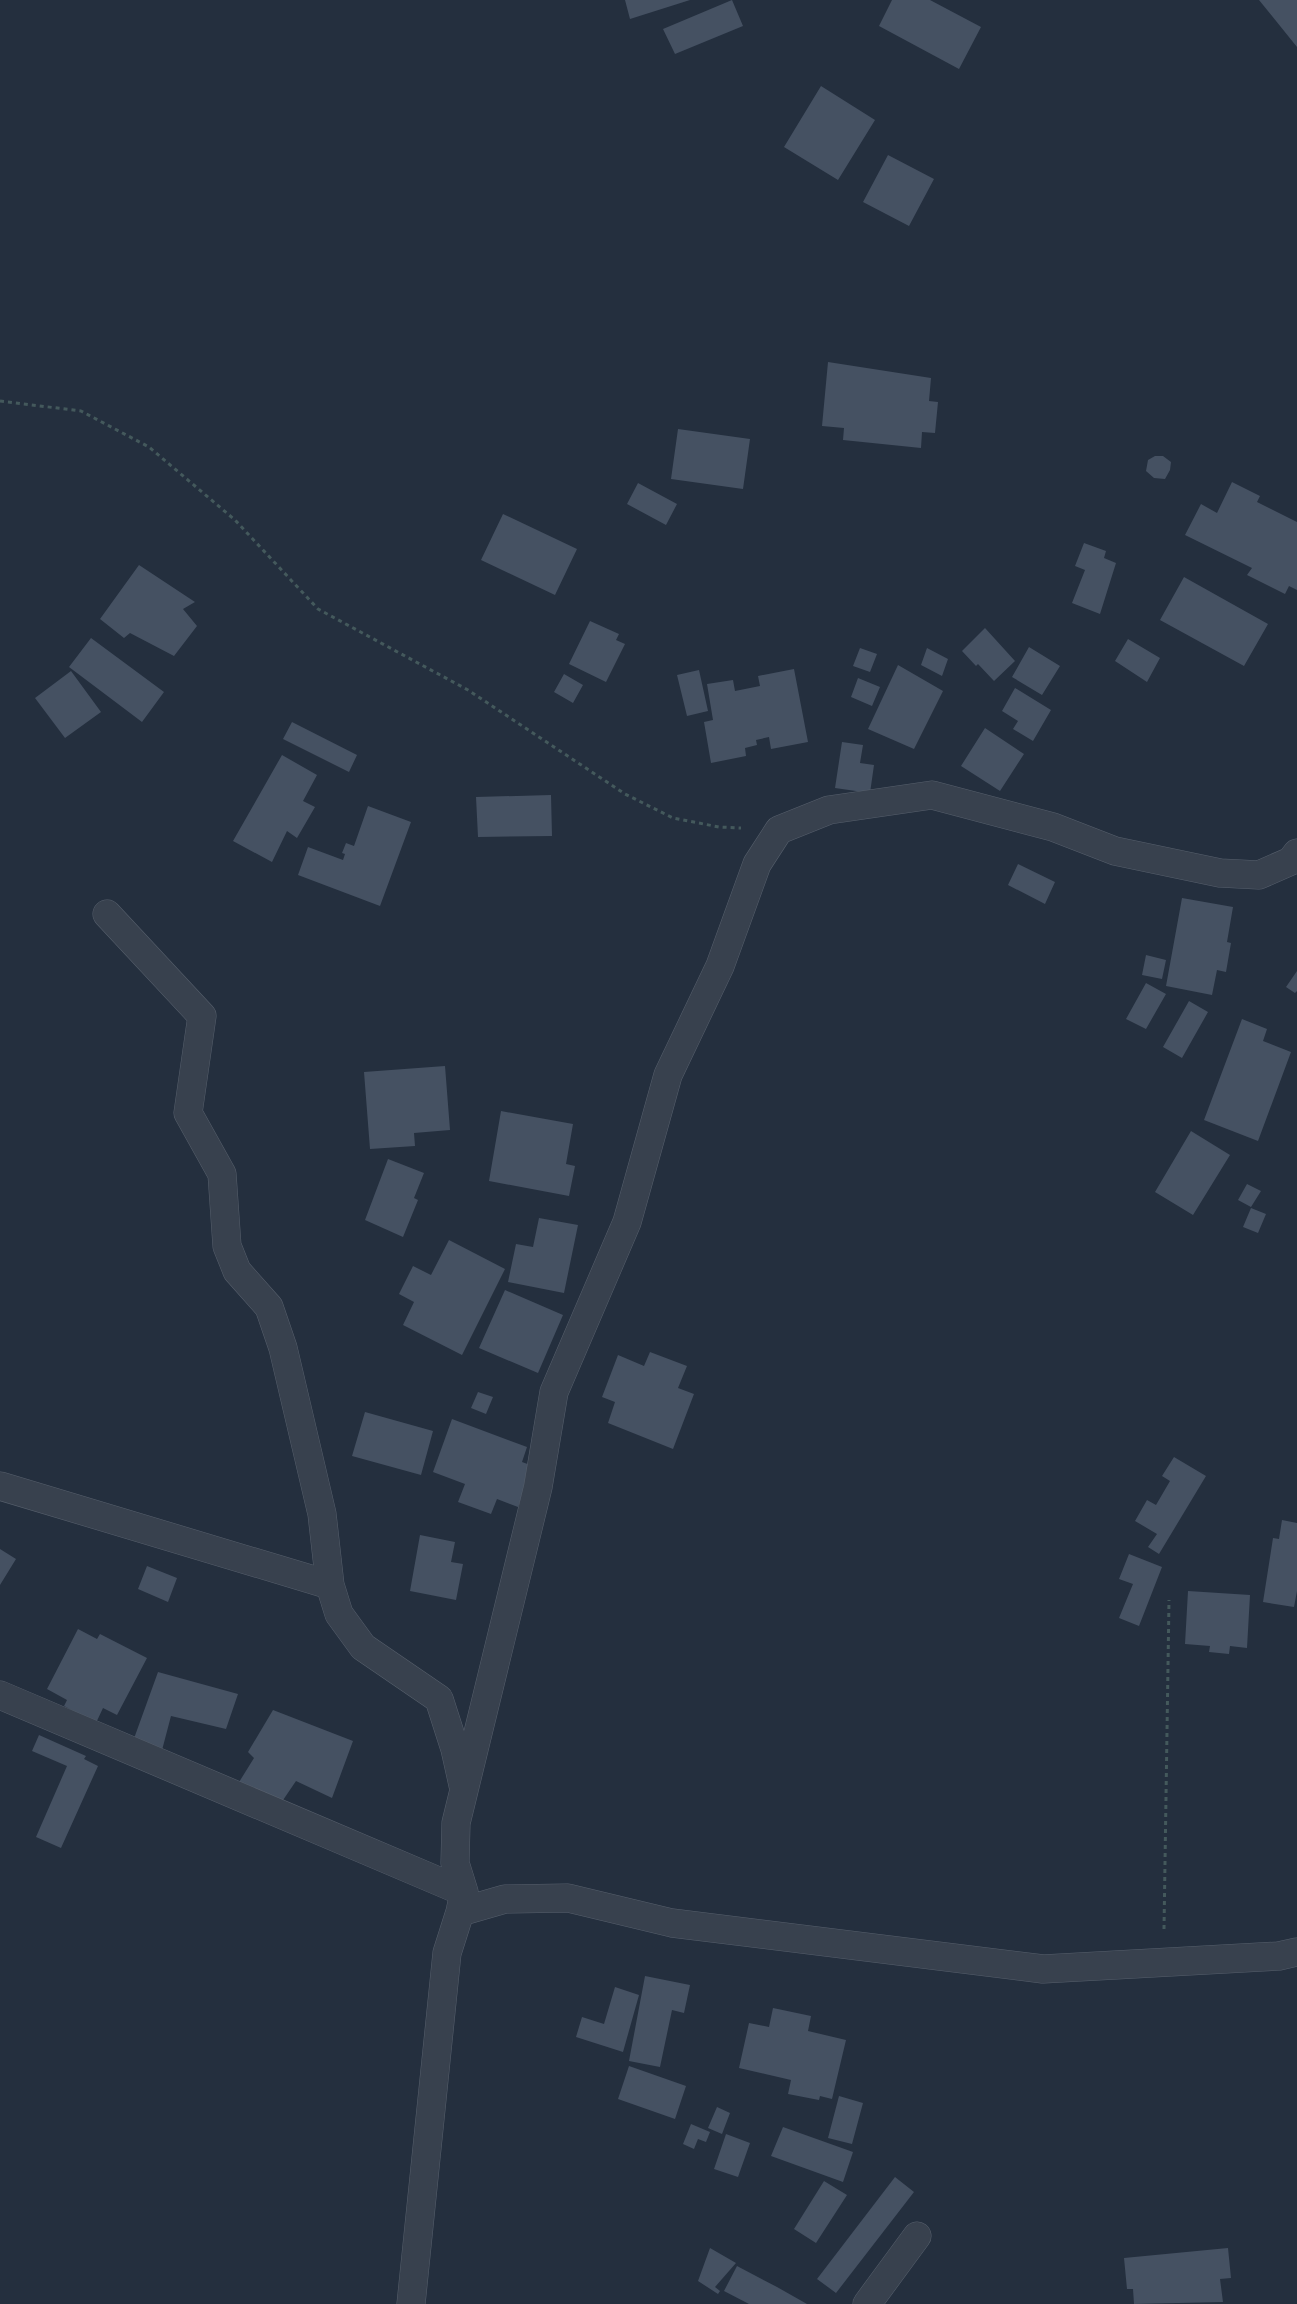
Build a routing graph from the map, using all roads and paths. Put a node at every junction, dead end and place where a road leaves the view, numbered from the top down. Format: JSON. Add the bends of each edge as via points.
{"nodes":[{"id":1,"x":0,"y":401,"type":"edge"},
{"id":2,"x":779,"y":830,"type":"junction"},
{"id":3,"x":1297,"y":853,"type":"edge"},
{"id":4,"x":107,"y":914,"type":"dead end"},
{"id":5,"x":0,"y":1486,"type":"edge"},
{"id":6,"x":330,"y":1586,"type":"junction"},
{"id":7,"x":1169,"y":1600,"type":"dead end"},
{"id":8,"x":0,"y":1695,"type":"edge"},
{"id":9,"x":464,"y":1792,"type":"junction"},
{"id":10,"x":462,"y":1902,"type":"junction"},
{"id":11,"x":1297,"y":1952,"type":"edge"},
{"id":12,"x":1163,"y":1962,"type":"junction"},
{"id":13,"x":917,"y":2236,"type":"dead end"},
{"id":14,"x":417,"y":2301,"type":"edge"},
{"id":15,"x":867,"y":2304,"type":"edge"}],
"edges":[{"from":1,"to":2,"type":"path","via":[[81,411],[148,447],[235,520],[318,609],[468,690],[625,794],[673,818],[719,827]]},
{"from":2,"to":3,"type":"street","via":[[829,810],[932,796],[1053,827],[1115,851],[1220,872],[1259,875],[1291,861]]},
{"from":2,"to":9,"type":"street","via":[[757,864],[720,966],[668,1075],[627,1222],[554,1392],[538,1487]]},
{"from":4,"to":6,"type":"street","via":[[202,1016],[188,1113],[222,1174],[227,1246],[237,1271],[269,1306],[283,1348],[322,1514]]},
{"from":5,"to":6,"type":"street"},
{"from":6,"to":9,"type":"street","via":[[339,1614],[363,1647],[439,1699]]},
{"from":7,"to":12,"type":"path"},
{"from":8,"to":10,"type":"street"},
{"from":9,"to":10,"type":"street","via":[[456,1823],[455,1863]]},
{"from":10,"to":12,"type":"street","via":[[568,1898],[672,1922],[1043,1969]]},
{"from":10,"to":14,"type":"street","via":[[447,1953]]},
{"from":11,"to":12,"type":"street","via":[[1279,1956]]},
{"from":13,"to":15,"type":"street"}]}
